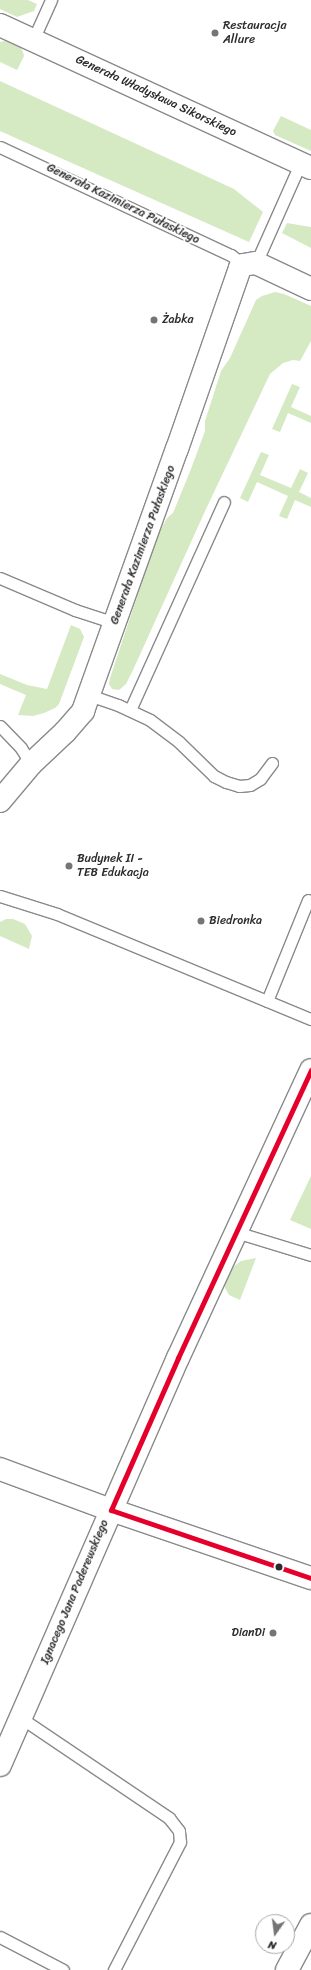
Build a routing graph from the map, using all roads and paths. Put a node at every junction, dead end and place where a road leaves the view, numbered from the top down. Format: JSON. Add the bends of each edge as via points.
{"nodes":[{"id":1,"x":51,"y":0,"type":"edge"},
{"id":2,"x":0,"y":25,"type":"edge"},
{"id":3,"x":33,"y":40,"type":"junction"},
{"id":4,"x":0,"y":147,"type":"edge"},
{"id":5,"x":306,"y":166,"type":"edge"},
{"id":6,"x":249,"y":264,"type":"junction"},
{"id":7,"x":311,"y":289,"type":"edge"},
{"id":8,"x":224,"y":502,"type":"dead end"},
{"id":9,"x":0,"y":578,"type":"edge"},
{"id":10,"x":115,"y":623,"type":"junction"},
{"id":11,"x":89,"y":695,"type":"junction"},
{"id":12,"x":130,"y":710,"type":"junction"},
{"id":13,"x":0,"y":726,"type":"edge"},
{"id":14,"x":272,"y":763,"type":"dead end"},
{"id":15,"x":31,"y":764,"type":"junction"},
{"id":16,"x":0,"y":801,"type":"edge"},
{"id":17,"x":0,"y":896,"type":"edge"},
{"id":18,"x":308,"y":900,"type":"dead end"},
{"id":19,"x":267,"y":1001,"type":"junction"},
{"id":20,"x":311,"y":1019,"type":"edge"},
{"id":21,"x":311,"y":1070,"type":"edge"},
{"id":22,"x":236,"y":1232,"type":"junction"},
{"id":23,"x":311,"y":1255,"type":"edge"},
{"id":24,"x":0,"y":1469,"type":"edge"},
{"id":25,"x":111,"y":1510,"type":"junction"},
{"id":26,"x":311,"y":1578,"type":"edge"},
{"id":27,"x":21,"y":1718,"type":"junction"},
{"id":28,"x":0,"y":1765,"type":"edge"},
{"id":29,"x":311,"y":1925,"type":"edge"},
{"id":30,"x":0,"y":1937,"type":"edge"},
{"id":31,"x":62,"y":1970,"type":"edge"},
{"id":32,"x":114,"y":1970,"type":"edge"},
{"id":33,"x":287,"y":1970,"type":"edge"}],
"edges":[{"from":1,"to":3,"type":"lane"},
{"from":2,"to":3,"type":"street","name":"Generała Władysława Sikorskiego"},
{"from":3,"to":5,"type":"street","name":"Generała Władysława Sikorskiego"},
{"from":4,"to":6,"type":"lane","name":"Generała Kazimierza Pułaskiego"},
{"from":5,"to":6,"type":"lane","name":"Generała Kazimierza Pułaskiego"},
{"from":6,"to":7,"type":"street","name":"Generała Kazimierza Pułaskiego"},
{"from":6,"to":10,"type":"street","name":"Generała Kazimierza Pułaskiego","via":[[240,268]]},
{"from":8,"to":12,"type":"lane"},
{"from":9,"to":10,"type":"lane","via":[[75,610]]},
{"from":10,"to":11,"type":"street","name":"Generała Kazimierza Pułaskiego"},
{"from":11,"to":12,"type":"lane"},
{"from":11,"to":15,"type":"street","name":"Generała Kazimierza Pułaskiego","via":[[83,711],[75,721]]},
{"from":12,"to":14,"type":"lane","via":[[150,720],[179,742],[214,776],[226,782],[239,786],[250,785],[260,779]]},
{"from":13,"to":15,"type":"lane","via":[[21,748]]},
{"from":15,"to":16,"type":"street","name":"Generała Kazimierza Pułaskiego"},
{"from":17,"to":19,"type":"lane","via":[[57,914]]},
{"from":18,"to":19,"type":"lane"},
{"from":19,"to":20,"type":"lane"},
{"from":21,"to":22,"type":"street","name":"Ignacego Jana Paderewskiego"},
{"from":22,"to":23,"type":"lane"},
{"from":22,"to":25,"type":"street","name":"Ignacego Jana Paderewskiego"},
{"from":24,"to":25,"type":"street"},
{"from":25,"to":26,"type":"street"},
{"from":25,"to":27,"type":"street","name":"Ignacego Jana Paderewskiego"},
{"from":27,"to":28,"type":"street","name":"Ignacego Jana Paderewskiego"},
{"from":27,"to":32,"type":"lane","via":[[169,1818],[179,1831],[180,1842]]},
{"from":29,"to":33,"type":"street"},
{"from":30,"to":31,"type":"lane"}]}
